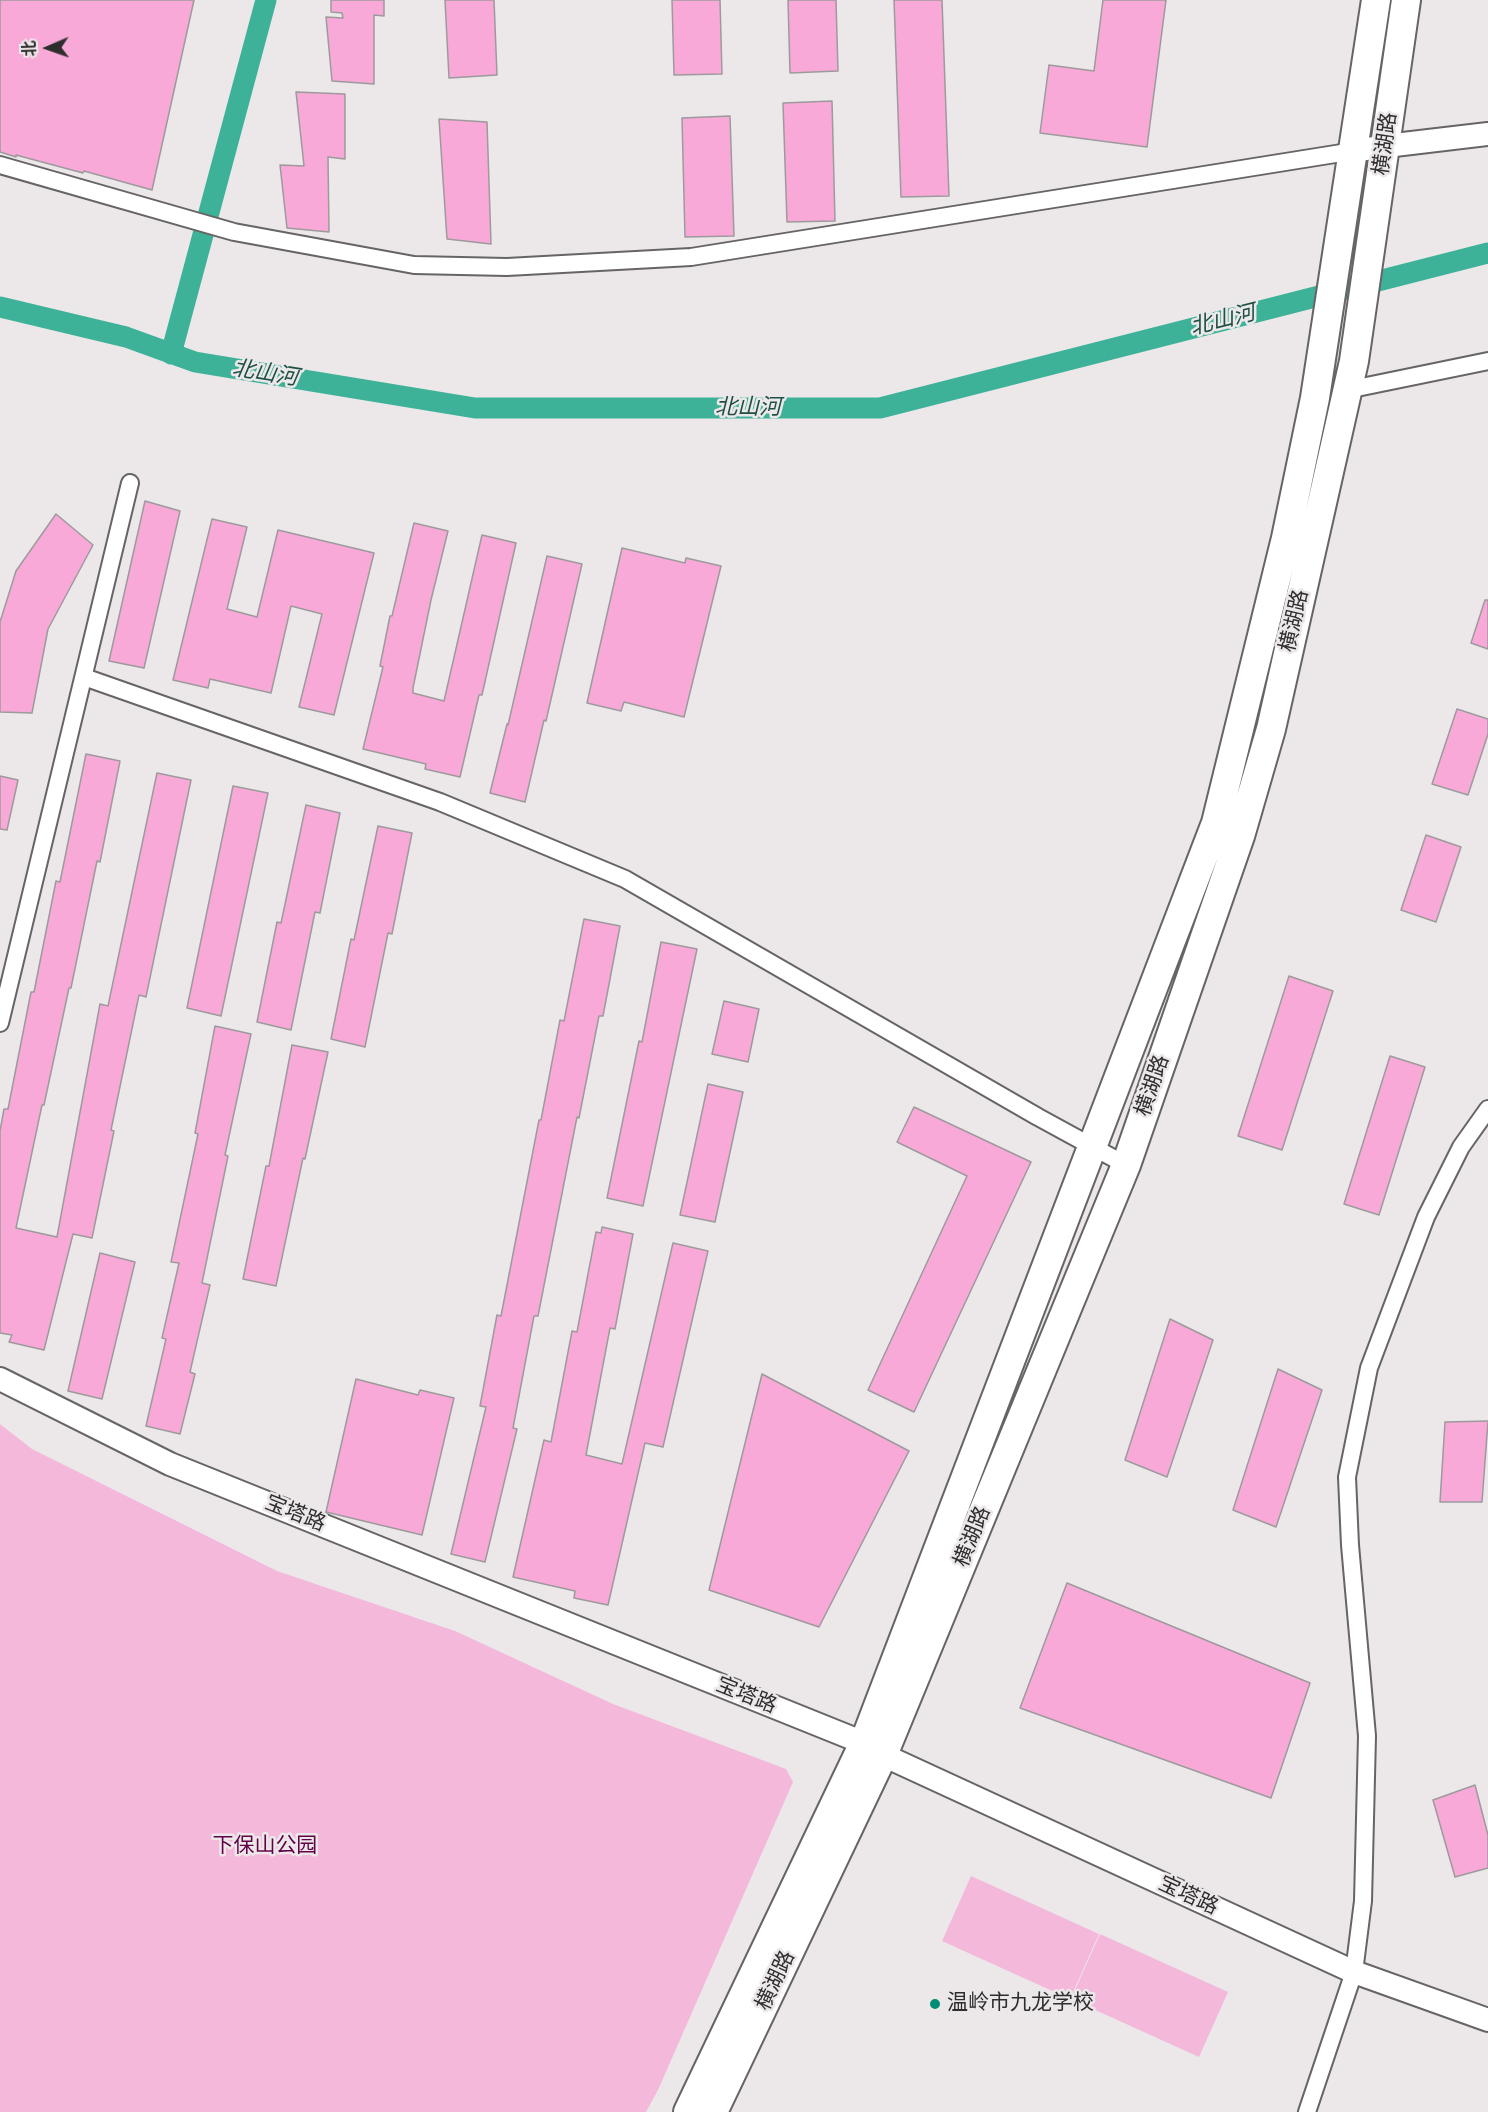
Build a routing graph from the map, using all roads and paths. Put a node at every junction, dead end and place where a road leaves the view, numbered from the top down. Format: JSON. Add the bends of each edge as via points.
{"nodes":[{"id":1,"x":1376,"y":0,"type":"edge"},
{"id":2,"x":1406,"y":0,"type":"edge"},
{"id":3,"x":1488,"y":134,"type":"edge"},
{"id":4,"x":1386,"y":146,"type":"junction"},
{"id":5,"x":1354,"y":152,"type":"junction"},
{"id":6,"x":0,"y":165,"type":"edge"},
{"id":7,"x":1488,"y":361,"type":"edge"},
{"id":8,"x":1347,"y":390,"type":"junction"},
{"id":9,"x":130,"y":483,"type":"dead end"},
{"id":10,"x":84,"y":677,"type":"junction"},
{"id":11,"x":0,"y":1023,"type":"edge"},
{"id":12,"x":1488,"y":1108,"type":"edge"},
{"id":13,"x":1092,"y":1146,"type":"junction"},
{"id":14,"x":1126,"y":1164,"type":"junction"},
{"id":15,"x":0,"y":1379,"type":"edge"},
{"id":16,"x":873,"y":1749,"type":"junction"},
{"id":17,"x":1354,"y":1972,"type":"junction"},
{"id":18,"x":1488,"y":2020,"type":"edge"},
{"id":19,"x":688,"y":2112,"type":"edge"},
{"id":20,"x":713,"y":2112,"type":"edge"},
{"id":21,"x":1307,"y":2112,"type":"edge"}],
"edges":[{"from":1,"to":5,"type":"highway","name":"横湖路"},
{"from":2,"to":4,"type":"highway","name":"横湖路"},
{"from":3,"to":4,"type":"street"},
{"from":4,"to":5,"type":"street"},
{"from":4,"to":8,"type":"highway","name":"横湖路"},
{"from":5,"to":6,"type":"street","via":[[691,257],[507,267],[414,265],[234,232]]},
{"from":5,"to":13,"type":"highway","name":"横湖路","via":[[1315,398],[1283,549],[1216,823]]},
{"from":7,"to":8,"type":"street"},
{"from":8,"to":14,"type":"highway","name":"横湖路","via":[[1271,729],[1240,836]]},
{"from":9,"to":10,"type":"street"},
{"from":10,"to":11,"type":"street"},
{"from":10,"to":13,"type":"street","via":[[440,802],[625,879]]},
{"from":12,"to":17,"type":"street","via":[[1461,1147],[1425,1217],[1369,1368],[1347,1477],[1367,1736],[1363,1901]]},
{"from":13,"to":14,"type":"street"},
{"from":13,"to":16,"type":"highway","name":"横湖路"},
{"from":14,"to":16,"type":"highway","name":"横湖路"},
{"from":15,"to":16,"type":"street","name":"宝塔路","via":[[170,1464]]},
{"from":16,"to":17,"type":"street","name":"宝塔路"},
{"from":16,"to":19,"type":"highway","name":"横湖路"},
{"from":16,"to":20,"type":"highway","name":"横湖路"},
{"from":17,"to":18,"type":"street","name":"宝塔路"},
{"from":17,"to":21,"type":"street"}]}
